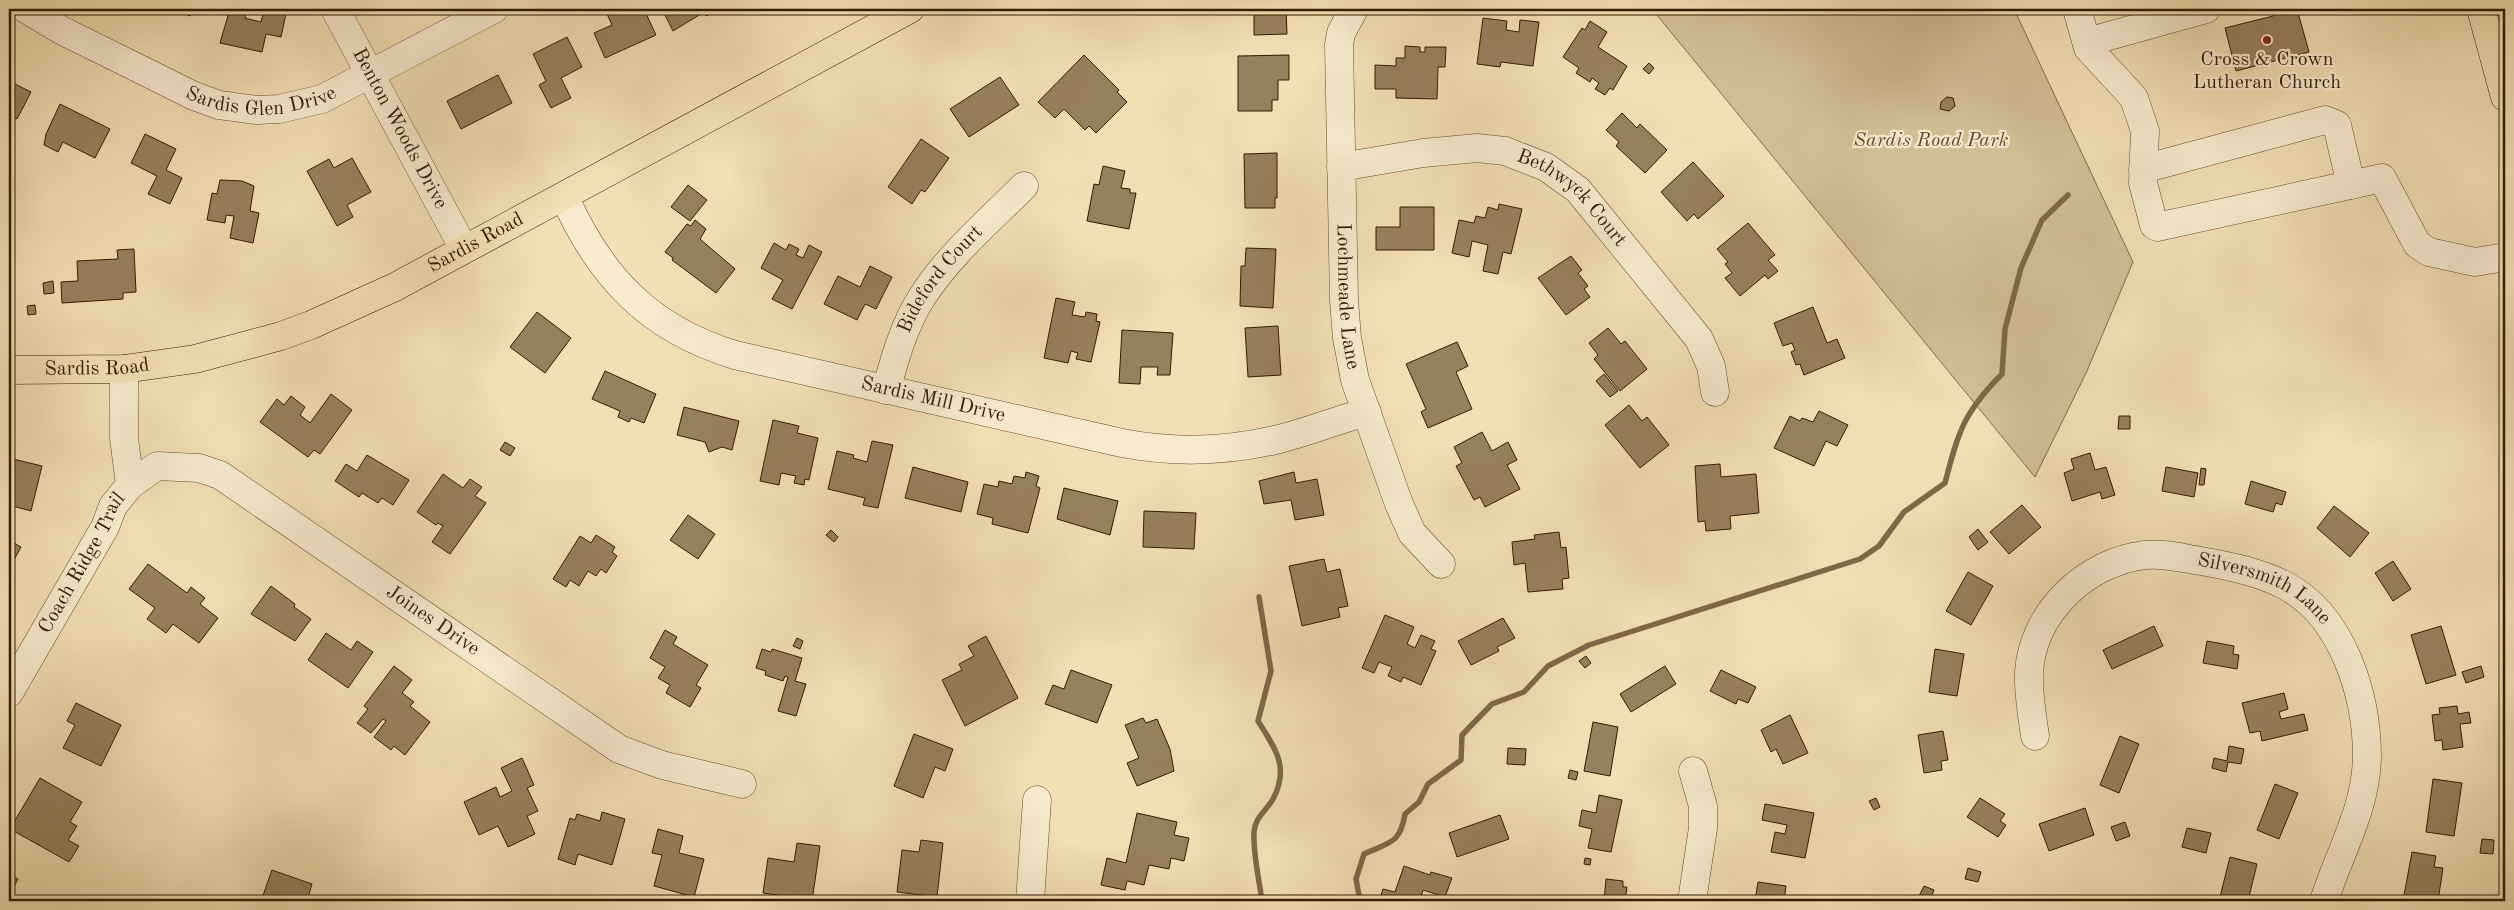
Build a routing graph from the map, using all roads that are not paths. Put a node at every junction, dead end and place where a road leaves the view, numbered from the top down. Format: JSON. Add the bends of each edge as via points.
{"nodes":[{"id":1,"x":26,"y":9,"type":"edge"},
{"id":2,"x":335,"y":9,"type":"edge"},
{"id":3,"x":494,"y":9,"type":"edge"},
{"id":4,"x":910,"y":9,"type":"edge"},
{"id":5,"x":1354,"y":9,"type":"edge"},
{"id":6,"x":2077,"y":9,"type":"edge"},
{"id":7,"x":2206,"y":9,"type":"edge"},
{"id":8,"x":2481,"y":9,"type":"edge"},
{"id":9,"x":2087,"y":42,"type":"junction"},
{"id":10,"x":371,"y":75,"type":"junction"},
{"id":11,"x":2505,"y":97,"type":"edge"},
{"id":12,"x":1341,"y":167,"type":"junction"},
{"id":13,"x":2143,"y":169,"type":"junction"},
{"id":14,"x":2351,"y":185,"type":"junction"},
{"id":15,"x":1024,"y":186,"type":"dead end"},
{"id":16,"x":564,"y":196,"type":"junction"},
{"id":17,"x":464,"y":249,"type":"junction"},
{"id":18,"x":2505,"y":256,"type":"edge"},
{"id":19,"x":9,"y":370,"type":"edge"},
{"id":20,"x":124,"y":370,"type":"junction"},
{"id":21,"x":886,"y":390,"type":"junction"},
{"id":22,"x":1715,"y":392,"type":"dead end"},
{"id":23,"x":1367,"y":412,"type":"junction"},
{"id":24,"x":130,"y":485,"type":"junction"},
{"id":25,"x":1441,"y":564,"type":"dead end"},
{"id":26,"x":9,"y":693,"type":"edge"},
{"id":27,"x":2035,"y":736,"type":"dead end"},
{"id":28,"x":1693,"y":771,"type":"dead end"},
{"id":29,"x":742,"y":784,"type":"dead end"},
{"id":30,"x":1037,"y":800,"type":"dead end"},
{"id":31,"x":1030,"y":901,"type":"edge"},
{"id":32,"x":1692,"y":901,"type":"edge"},
{"id":33,"x":2324,"y":901,"type":"edge"}],
"edges":[{"from":1,"to":10,"type":"street","name":"Sardis Glen Drive","via":[[61,30],[194,96],[219,105],[257,110],[299,106],[322,100]]},
{"from":2,"to":10,"type":"street","name":"Benton Woods Drive"},
{"from":3,"to":10,"type":"street","name":"Sardis Glen Drive"},
{"from":4,"to":16,"type":"main road","name":"Sardis Road"},
{"from":5,"to":12,"type":"street","name":"Lochmeade Lane","via":[[1341,33],[1339,45]]},
{"from":6,"to":9,"type":"street"},
{"from":7,"to":9,"type":"street"},
{"from":8,"to":11,"type":"main road"},
{"from":9,"to":13,"type":"street","via":[[2088,48],[2134,98],[2145,131]]},
{"from":10,"to":17,"type":"street","name":"Benton Woods Drive"},
{"from":12,"to":22,"type":"street","name":"Bethwyck Court","via":[[1423,153],[1477,148],[1505,151],[1546,167],[1578,190],[1699,339],[1710,366]]},
{"from":12,"to":23,"type":"street","name":"Lochmeade Lane","via":[[1347,338],[1355,380]]},
{"from":13,"to":14,"type":"street","via":[[2143,183],[2154,225],[2161,228]]},
{"from":13,"to":14,"type":"street","via":[[2325,120],[2337,124]]},
{"from":14,"to":18,"type":"street","via":[[2382,178],[2417,244],[2429,252],[2475,262]]},
{"from":15,"to":21,"type":"street","name":"Bideford Court","via":[[952,259],[921,298],[901,340]]},
{"from":16,"to":17,"type":"main road","name":"Sardis Road"},
{"from":16,"to":21,"type":"street","name":"Sardis Mill Drive","via":[[595,256],[616,282],[641,308],[685,336],[735,355]]},
{"from":17,"to":20,"type":"main road","name":"Sardis Road","via":[[395,287],[281,336],[195,359]]},
{"from":19,"to":20,"type":"main road","name":"Sardis Road"},
{"from":20,"to":24,"type":"street","name":"Coach Ridge Trail","via":[[124,438]]},
{"from":21,"to":23,"type":"street","name":"Sardis Mill Drive","via":[[1122,444],[1172,451],[1201,451],[1276,440]]},
{"from":23,"to":25,"type":"street","name":"Lochmeade Lane","via":[[1412,533]]},
{"from":24,"to":26,"type":"street","name":"Coach Ridge Trail","via":[[113,506],[105,527]]},
{"from":24,"to":29,"type":"street","name":"Joines Drive","via":[[157,466],[200,468],[220,475],[619,748],[662,765]]},
{"from":27,"to":33,"type":"street","name":"Silversmith Lane","via":[[2029,671],[2034,645],[2048,615],[2089,574],[2123,560],[2162,555],[2251,572],[2285,586],[2316,610],[2344,651],[2356,679],[2366,734],[2366,774],[2361,803]]},
{"from":28,"to":32,"type":"street","via":[[1703,806],[1703,828]]},
{"from":30,"to":31,"type":"street"}]}
